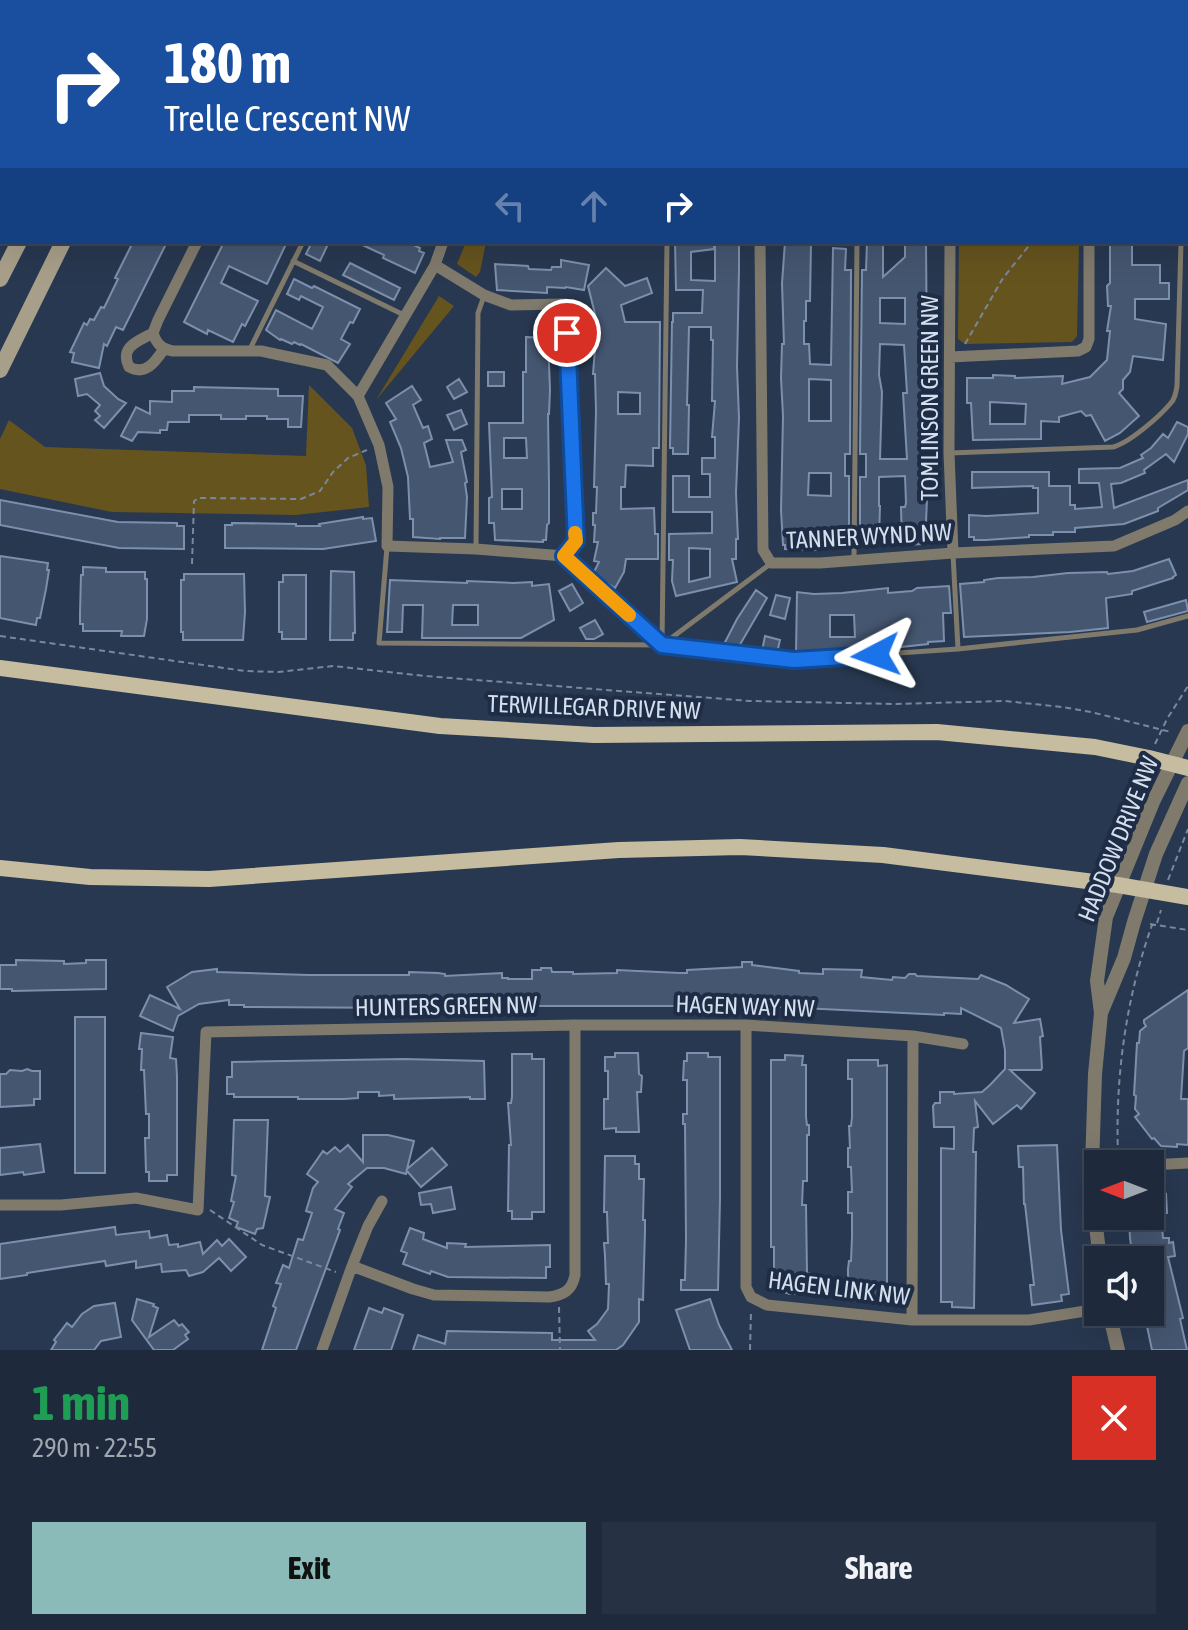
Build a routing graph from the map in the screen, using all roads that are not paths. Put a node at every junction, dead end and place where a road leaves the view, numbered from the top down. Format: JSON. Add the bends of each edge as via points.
{"nodes":[{"id":1,"x":18,"y":244,"type":"edge"},
{"id":2,"x":62,"y":244,"type":"edge"},
{"id":3,"x":196,"y":244,"type":"edge"},
{"id":4,"x":302,"y":244,"type":"edge"},
{"id":5,"x":442,"y":244,"type":"edge"},
{"id":6,"x":667,"y":244,"type":"edge"},
{"id":7,"x":760,"y":244,"type":"edge"},
{"id":8,"x":857,"y":244,"type":"edge"},
{"id":9,"x":950,"y":244,"type":"edge"},
{"id":10,"x":1089,"y":244,"type":"edge"},
{"id":11,"x":1181,"y":244,"type":"edge"},
{"id":12,"x":293,"y":261,"type":"junction"},
{"id":13,"x":435,"y":265,"type":"junction"},
{"id":14,"x":0,"y":279,"type":"edge"},
{"id":15,"x":484,"y":295,"type":"junction"},
{"id":16,"x":405,"y":316,"type":"junction"},
{"id":17,"x":153,"y":333,"type":"junction"},
{"id":18,"x":164,"y":349,"type":"junction"},
{"id":19,"x":250,"y":349,"type":"junction"},
{"id":20,"x":950,"y":357,"type":"junction"},
{"id":21,"x":0,"y":370,"type":"edge"},
{"id":22,"x":358,"y":396,"type":"junction"},
{"id":23,"x":949,"y":453,"type":"junction"},
{"id":24,"x":1188,"y":511,"type":"edge"},
{"id":25,"x":387,"y":546,"type":"junction"},
{"id":26,"x":476,"y":549,"type":"junction"},
{"id":27,"x":953,"y":553,"type":"junction"},
{"id":28,"x":564,"y":556,"type":"junction"},
{"id":29,"x":854,"y":560,"type":"junction"},
{"id":30,"x":771,"y":563,"type":"junction"},
{"id":31,"x":1188,"y":616,"type":"edge"},
{"id":32,"x":662,"y":645,"type":"junction"},
{"id":33,"x":958,"y":649,"type":"junction"},
{"id":34,"x":0,"y":660,"type":"edge"},
{"id":35,"x":0,"y":668,"type":"edge"},
{"id":36,"x":20,"y":671,"type":"junction"},
{"id":37,"x":1182,"y":732,"type":"edge"},
{"id":38,"x":1180,"y":766,"type":"edge"},
{"id":39,"x":1188,"y":783,"type":"edge"},
{"id":40,"x":0,"y":868,"type":"edge"},
{"id":41,"x":1118,"y":885,"type":"junction"},
{"id":42,"x":1144,"y":890,"type":"junction"},
{"id":43,"x":1188,"y":897,"type":"edge"},
{"id":44,"x":1101,"y":1013,"type":"junction"},
{"id":45,"x":575,"y":1025,"type":"junction"},
{"id":46,"x":746,"y":1025,"type":"junction"},
{"id":47,"x":913,"y":1036,"type":"junction"},
{"id":48,"x":963,"y":1044,"type":"dead end"},
{"id":49,"x":1095,"y":1150,"type":"edge"},
{"id":50,"x":1188,"y":1163,"type":"edge"},
{"id":51,"x":1164,"y":1164,"type":"edge"},
{"id":52,"x":382,"y":1201,"type":"dead end"},
{"id":53,"x":0,"y":1205,"type":"edge"},
{"id":54,"x":350,"y":1271,"type":"junction"},
{"id":55,"x":1084,"y":1311,"type":"edge"},
{"id":56,"x":912,"y":1320,"type":"junction"},
{"id":57,"x":1112,"y":1326,"type":"edge"},
{"id":58,"x":322,"y":1350,"type":"edge"},
{"id":59,"x":1118,"y":1350,"type":"edge"}],
"edges":[{"from":1,"to":14,"type":"main road"},
{"from":2,"to":21,"type":"main road"},
{"from":3,"to":17,"type":"street"},
{"from":4,"to":12,"type":"lane"},
{"from":5,"to":13,"type":"street"},
{"from":6,"to":32,"type":"lane"},
{"from":7,"to":30,"type":"street","name":"TANNER WYND NW","via":[[763,550]]},
{"from":8,"to":29,"type":"lane"},
{"from":9,"to":20,"type":"street","name":"TOMLINSON GREEN NW"},
{"from":10,"to":20,"type":"street","via":[[1086,347]]},
{"from":11,"to":23,"type":"lane","via":[[1177,386],[1169,405],[1113,447]]},
{"from":12,"to":16,"type":"lane"},
{"from":12,"to":19,"type":"lane"},
{"from":13,"to":15,"type":"street"},
{"from":13,"to":16,"type":"street"},
{"from":15,"to":26,"type":"lane","via":[[478,313]]},
{"from":15,"to":28,"type":"street","via":[[511,305],[565,304],[576,541]]},
{"from":16,"to":22,"type":"street"},
{"from":17,"to":18,"type":"street"},
{"from":17,"to":18,"type":"street","via":[[128,350],[129,367],[148,368]]},
{"from":18,"to":19,"type":"street"},
{"from":19,"to":22,"type":"street","via":[[327,365]]},
{"from":20,"to":23,"type":"street","name":"TOMLINSON GREEN NW"},
{"from":22,"to":25,"type":"street","via":[[379,445],[388,487]]},
{"from":23,"to":27,"type":"street","name":"TOMLINSON GREEN NW"},
{"from":24,"to":27,"type":"street","name":"TANNER WYND NW","via":[[1114,546]]},
{"from":25,"to":26,"type":"street"},
{"from":25,"to":32,"type":"lane","via":[[379,643]]},
{"from":26,"to":28,"type":"street"},
{"from":27,"to":29,"type":"street","name":"TANNER WYND NW"},
{"from":27,"to":33,"type":"lane"},
{"from":28,"to":32,"type":"lane"},
{"from":29,"to":30,"type":"street","name":"TANNER WYND NW"},
{"from":30,"to":32,"type":"lane"},
{"from":31,"to":33,"type":"lane","via":[[1137,630]]},
{"from":32,"to":33,"type":"lane","via":[[794,660]]},
{"from":34,"to":36,"type":"main road"},
{"from":35,"to":36,"type":"main road","name":"TERWILLEGAR DRIVE NW"},
{"from":36,"to":38,"type":"main road","name":"TERWILLEGAR DRIVE NW","via":[[440,726],[594,735],[937,732],[1095,747]]},
{"from":37,"to":38,"type":"street","name":"HADDOW DRIVE NW"},
{"from":38,"to":41,"type":"street","name":"HADDOW DRIVE NW"},
{"from":39,"to":42,"type":"street","name":"HADDOW DRIVE NW"},
{"from":40,"to":41,"type":"main road","via":[[90,877],[209,879],[619,850],[740,847],[883,855]]},
{"from":41,"to":42,"type":"main road"},
{"from":41,"to":44,"type":"street","name":"HADDOW DRIVE NW","via":[[1102,940],[1097,981]]},
{"from":42,"to":43,"type":"main road"},
{"from":42,"to":44,"type":"street","name":"HADDOW DRIVE NW"},
{"from":44,"to":49,"type":"street","name":"HADDOW DRIVE NW"},
{"from":45,"to":46,"type":"street","name":"HAGEN WAY NW"},
{"from":45,"to":53,"type":"street","name":"HUNTERS GREEN NW","via":[[206,1032],[198,1210],[136,1198]]},
{"from":45,"to":54,"type":"street","via":[[575,1275],[570,1289],[559,1296],[434,1295]]},
{"from":46,"to":47,"type":"street","name":"HAGEN WAY NW"},
{"from":46,"to":56,"type":"street","name":"HAGEN LINK NW","via":[[746,1287],[751,1297],[767,1305]]},
{"from":47,"to":48,"type":"street","name":"HAGEN WAY NW"},
{"from":47,"to":56,"type":"street"},
{"from":50,"to":51,"type":"street"},
{"from":52,"to":54,"type":"street"},
{"from":54,"to":58,"type":"street"},
{"from":55,"to":56,"type":"street","name":"HAGEN LINK NW","via":[[1029,1320]]},
{"from":57,"to":59,"type":"street"}]}
